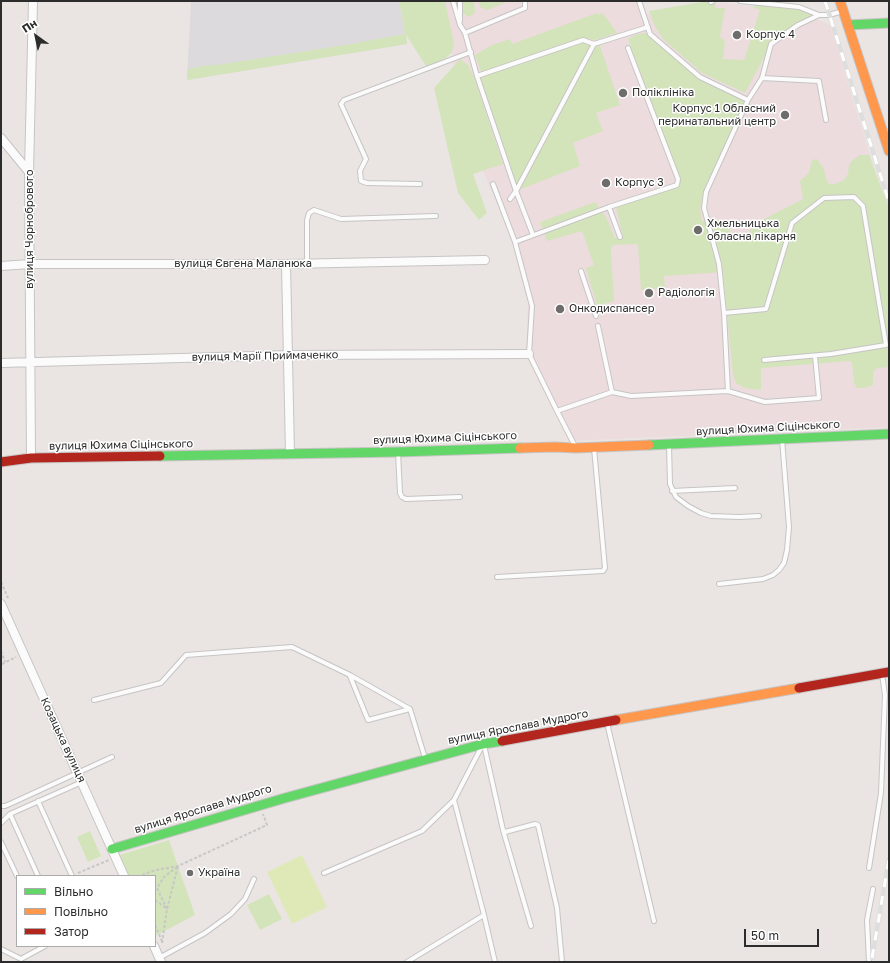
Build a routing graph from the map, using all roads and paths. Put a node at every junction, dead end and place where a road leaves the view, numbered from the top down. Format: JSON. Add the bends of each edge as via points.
{"nodes":[{"id":1,"x":33,"y":1,"type":"edge"},
{"id":2,"x":453,"y":1,"type":"edge"},
{"id":3,"x":460,"y":1,"type":"edge"},
{"id":4,"x":525,"y":1,"type":"edge"},
{"id":5,"x":639,"y":1,"type":"edge"},
{"id":6,"x":740,"y":1,"type":"edge"},
{"id":7,"x":840,"y":1,"type":"edge"},
{"id":8,"x":843,"y":11,"type":"junction"},
{"id":9,"x":819,"y":15,"type":"junction"},
{"id":10,"x":889,"y":23,"type":"edge"},
{"id":11,"x":460,"y":25,"type":"junction"},
{"id":12,"x":848,"y":26,"type":"junction"},
{"id":13,"x":648,"y":27,"type":"junction"},
{"id":14,"x":465,"y":33,"type":"junction"},
{"id":15,"x":594,"y":44,"type":"junction"},
{"id":16,"x":628,"y":48,"type":"dead end"},
{"id":17,"x":471,"y":52,"type":"junction"},
{"id":18,"x":478,"y":76,"type":"junction"},
{"id":19,"x":762,"y":78,"type":"junction"},
{"id":20,"x":748,"y":100,"type":"junction"},
{"id":21,"x":826,"y":120,"type":"dead end"},
{"id":22,"x":1,"y":138,"type":"edge"},
{"id":23,"x":889,"y":151,"type":"edge"},
{"id":24,"x":29,"y":172,"type":"junction"},
{"id":25,"x":420,"y":184,"type":"dead end"},
{"id":26,"x":493,"y":184,"type":"dead end"},
{"id":27,"x":516,"y":191,"type":"junction"},
{"id":28,"x":510,"y":199,"type":"dead end"},
{"id":29,"x":609,"y":207,"type":"junction"},
{"id":30,"x":436,"y":216,"type":"dead end"},
{"id":31,"x":533,"y":235,"type":"junction"},
{"id":32,"x":620,"y":237,"type":"dead end"},
{"id":33,"x":515,"y":242,"type":"junction"},
{"id":34,"x":485,"y":260,"type":"dead end"},
{"id":35,"x":307,"y":263,"type":"junction"},
{"id":36,"x":30,"y":264,"type":"junction"},
{"id":37,"x":286,"y":264,"type":"junction"},
{"id":38,"x":1,"y":266,"type":"edge"},
{"id":39,"x":581,"y":271,"type":"dead end"},
{"id":40,"x":724,"y":313,"type":"junction"},
{"id":41,"x":596,"y":316,"type":"dead end"},
{"id":42,"x":598,"y":326,"type":"dead end"},
{"id":43,"x":529,"y":354,"type":"junction"},
{"id":44,"x":289,"y":355,"type":"junction"},
{"id":45,"x":815,"y":356,"type":"junction"},
{"id":46,"x":764,"y":360,"type":"dead end"},
{"id":47,"x":30,"y":362,"type":"junction"},
{"id":48,"x":1,"y":363,"type":"edge"},
{"id":49,"x":728,"y":391,"type":"junction"},
{"id":50,"x":612,"y":392,"type":"junction"},
{"id":51,"x":557,"y":410,"type":"junction"},
{"id":52,"x":889,"y":434,"type":"edge"},
{"id":53,"x":782,"y":439,"type":"junction"},
{"id":54,"x":669,"y":444,"type":"junction"},
{"id":55,"x":594,"y":447,"type":"junction"},
{"id":56,"x":576,"y":448,"type":"junction"},
{"id":57,"x":398,"y":452,"type":"junction"},
{"id":58,"x":290,"y":454,"type":"junction"},
{"id":59,"x":31,"y":458,"type":"junction"},
{"id":60,"x":1,"y":462,"type":"edge"},
{"id":61,"x":735,"y":488,"type":"dead end"},
{"id":62,"x":672,"y":491,"type":"junction"},
{"id":63,"x":460,"y":497,"type":"dead end"},
{"id":64,"x":759,"y":516,"type":"dead end"},
{"id":65,"x":497,"y":576,"type":"dead end"},
{"id":66,"x":719,"y":584,"type":"dead end"},
{"id":67,"x":1,"y":604,"type":"edge"},
{"id":68,"x":1,"y":651,"type":"edge"},
{"id":69,"x":16,"y":658,"type":"dead end"},
{"id":70,"x":886,"y":673,"type":"edge"},
{"id":71,"x":350,"y":676,"type":"junction"},
{"id":72,"x":94,"y":700,"type":"dead end"},
{"id":73,"x":410,"y":709,"type":"junction"},
{"id":74,"x":606,"y":722,"type":"junction"},
{"id":75,"x":483,"y":744,"type":"junction"},
{"id":76,"x":112,"y":757,"type":"dead end"},
{"id":77,"x":426,"y":759,"type":"junction"},
{"id":78,"x":78,"y":772,"type":"junction"},
{"id":79,"x":82,"y":782,"type":"junction"},
{"id":80,"x":454,"y":800,"type":"junction"},
{"id":81,"x":38,"y":801,"type":"junction"},
{"id":82,"x":260,"y":805,"type":"junction"},
{"id":83,"x":1,"y":806,"type":"edge"},
{"id":84,"x":10,"y":814,"type":"junction"},
{"id":85,"x":1,"y":823,"type":"edge"},
{"id":86,"x":503,"y":830,"type":"junction"},
{"id":87,"x":1,"y":842,"type":"edge"},
{"id":88,"x":114,"y":853,"type":"junction"},
{"id":89,"x":178,"y":866,"type":"junction"},
{"id":90,"x":869,"y":868,"type":"dead end"},
{"id":91,"x":324,"y":873,"type":"dead end"},
{"id":92,"x":17,"y":875,"type":"edge"},
{"id":93,"x":38,"y":875,"type":"edge"},
{"id":94,"x":72,"y":875,"type":"edge"},
{"id":95,"x":74,"y":875,"type":"edge"},
{"id":96,"x":124,"y":875,"type":"edge"},
{"id":97,"x":144,"y":875,"type":"edge"},
{"id":98,"x":254,"y":879,"type":"dead end"},
{"id":99,"x":873,"y":889,"type":"dead end"},
{"id":100,"x":156,"y":901,"type":"edge"},
{"id":101,"x":167,"y":909,"type":"junction"},
{"id":102,"x":484,"y":915,"type":"junction"},
{"id":103,"x":654,"y":921,"type":"dead end"},
{"id":104,"x":531,"y":926,"type":"dead end"},
{"id":105,"x":43,"y":947,"type":"edge"},
{"id":106,"x":154,"y":947,"type":"edge"},
{"id":107,"x":1,"y":949,"type":"edge"},
{"id":108,"x":160,"y":960,"type":"edge"},
{"id":109,"x":407,"y":962,"type":"edge"},
{"id":110,"x":495,"y":962,"type":"edge"},
{"id":111,"x":562,"y":962,"type":"edge"},
{"id":112,"x":869,"y":962,"type":"edge"}],
"edges":[{"from":1,"to":24,"type":"street","name":"вулиця Чорнобрового"},
{"from":2,"to":11,"type":"lane"},
{"from":3,"to":11,"type":"lane"},
{"from":4,"to":14,"type":"lane","via":[[525,8]]},
{"from":5,"to":13,"type":"lane"},
{"from":6,"to":9,"type":"lane","via":[[799,7]]},
{"from":7,"to":8,"type":"street"},
{"from":8,"to":9,"type":"lane"},
{"from":8,"to":12,"type":"street"},
{"from":9,"to":19,"type":"lane","via":[[798,25],[771,44]]},
{"from":10,"to":12,"type":"street"},
{"from":11,"to":14,"type":"lane"},
{"from":12,"to":23,"type":"street"},
{"from":13,"to":15,"type":"lane"},
{"from":13,"to":20,"type":"lane","via":[[650,34],[700,77]]},
{"from":14,"to":17,"type":"lane"},
{"from":15,"to":18,"type":"lane","via":[[583,40]]},
{"from":15,"to":27,"type":"lane"},
{"from":16,"to":29,"type":"lane","via":[[678,179],[677,185]]},
{"from":17,"to":18,"type":"lane"},
{"from":17,"to":25,"type":"lane","via":[[344,100],[341,104],[366,159],[360,171],[361,181]]},
{"from":18,"to":27,"type":"lane"},
{"from":19,"to":20,"type":"lane"},
{"from":19,"to":21,"type":"lane","via":[[819,81]]},
{"from":20,"to":40,"type":"lane","via":[[706,192],[704,208],[719,264]]},
{"from":22,"to":24,"type":"street"},
{"from":24,"to":36,"type":"street","name":"вулиця Чорнобрового"},
{"from":26,"to":33,"type":"lane"},
{"from":27,"to":28,"type":"lane"},
{"from":27,"to":31,"type":"lane"},
{"from":29,"to":31,"type":"lane"},
{"from":29,"to":32,"type":"lane"},
{"from":30,"to":35,"type":"lane","via":[[341,219],[314,210],[309,213],[308,220]]},
{"from":31,"to":33,"type":"lane"},
{"from":33,"to":43,"type":"lane","via":[[532,306]]},
{"from":34,"to":35,"type":"street","name":"вулиця Євгена Маланюка"},
{"from":35,"to":37,"type":"street","name":"вулиця Євгена Маланюка"},
{"from":36,"to":37,"type":"street","name":"вулиця Євгена Маланюка"},
{"from":36,"to":38,"type":"street","name":"вулиця Євгена Маланюка"},
{"from":36,"to":47,"type":"street","name":"вулиця Чорнобрового"},
{"from":37,"to":44,"type":"street"},
{"from":39,"to":41,"type":"lane"},
{"from":40,"to":45,"type":"lane","via":[[766,309],[792,223],[824,198],[854,197],[863,206],[886,345]]},
{"from":40,"to":49,"type":"lane"},
{"from":42,"to":50,"type":"lane"},
{"from":43,"to":44,"type":"street","name":"вулиця Марії Приймаченко"},
{"from":43,"to":51,"type":"lane"},
{"from":44,"to":47,"type":"street","name":"вулиця Марії Приймаченко"},
{"from":44,"to":58,"type":"street"},
{"from":45,"to":46,"type":"lane"},
{"from":45,"to":49,"type":"lane","via":[[819,398],[765,402]]},
{"from":47,"to":48,"type":"street","name":"вулиця Марії Приймаченко"},
{"from":47,"to":59,"type":"street","name":"вулиця Чорнобрового"},
{"from":49,"to":50,"type":"lane","via":[[631,396]]},
{"from":50,"to":51,"type":"lane"},
{"from":51,"to":56,"type":"lane"},
{"from":52,"to":53,"type":"street","name":"вулиця Юхима Сіцінського"},
{"from":53,"to":54,"type":"street","name":"вулиця Юхима Сіцінського"},
{"from":53,"to":66,"type":"lane","via":[[789,527],[784,563],[773,575],[763,579]]},
{"from":54,"to":55,"type":"street","name":"вулиця Юхима Сіцінського"},
{"from":54,"to":62,"type":"lane"},
{"from":55,"to":56,"type":"street","name":"вулиця Юхима Сіцінського"},
{"from":55,"to":65,"type":"lane","via":[[605,568],[603,571]]},
{"from":56,"to":57,"type":"street","name":"вулиця Юхима Сіцінського"},
{"from":57,"to":58,"type":"street","name":"вулиця Юхима Сіцінського"},
{"from":57,"to":63,"type":"lane","via":[[400,493],[406,499]]},
{"from":58,"to":59,"type":"street","name":"вулиця Юхима Сіцінського"},
{"from":59,"to":60,"type":"street","name":"вулиця Юхима Сіцінського"},
{"from":61,"to":62,"type":"lane"},
{"from":62,"to":64,"type":"lane","via":[[701,514],[721,517]]},
{"from":67,"to":78,"type":"street","name":"Козацька вулиця"},
{"from":68,"to":69,"type":"path","via":[[4,663]]},
{"from":70,"to":74,"type":"street","name":"вулиця Ярослава Мудрого"},
{"from":70,"to":90,"type":"lane","via":[[882,793]]},
{"from":71,"to":72,"type":"lane","via":[[292,646],[186,655],[161,684]]},
{"from":71,"to":73,"type":"lane"},
{"from":71,"to":73,"type":"lane","via":[[368,720]]},
{"from":73,"to":77,"type":"lane"},
{"from":74,"to":75,"type":"street","name":"вулиця Ярослава Мудрого"},
{"from":74,"to":103,"type":"lane"},
{"from":75,"to":77,"type":"street","name":"вулиця Ярослава Мудрого"},
{"from":75,"to":80,"type":"lane"},
{"from":75,"to":86,"type":"lane"},
{"from":76,"to":78,"type":"lane"},
{"from":77,"to":82,"type":"street","name":"вулиця Ярослава Мудрого"},
{"from":78,"to":79,"type":"street","name":"Козацька вулиця"},
{"from":78,"to":83,"type":"lane"},
{"from":79,"to":81,"type":"lane"},
{"from":79,"to":88,"type":"street","name":"Козацька вулиця"},
{"from":80,"to":91,"type":"lane","via":[[422,831]]},
{"from":80,"to":102,"type":"lane"},
{"from":81,"to":84,"type":"lane"},
{"from":81,"to":94,"type":"lane"},
{"from":82,"to":88,"type":"street","name":"вулиця Ярослава Мудрого"},
{"from":82,"to":89,"type":"path","via":[[267,825]]},
{"from":84,"to":85,"type":"lane"},
{"from":84,"to":93,"type":"lane"},
{"from":86,"to":104,"type":"lane"},
{"from":86,"to":111,"type":"lane","via":[[505,832],[538,825],[557,908]]},
{"from":87,"to":92,"type":"lane"},
{"from":88,"to":95,"type":"path"},
{"from":88,"to":96,"type":"street","name":"Козацька вулиця"},
{"from":89,"to":97,"type":"path"},
{"from":89,"to":101,"type":"path"},
{"from":89,"to":101,"type":"path","via":[[164,877],[157,888]]},
{"from":98,"to":108,"type":"lane","via":[[245,899],[231,914]]},
{"from":99,"to":112,"type":"lane","via":[[867,920]]},
{"from":100,"to":101,"type":"path"},
{"from":101,"to":108,"type":"path"},
{"from":102,"to":109,"type":"lane"},
{"from":102,"to":110,"type":"lane"},
{"from":105,"to":107,"type":"lane","via":[[21,959]]},
{"from":106,"to":108,"type":"street"}]}
